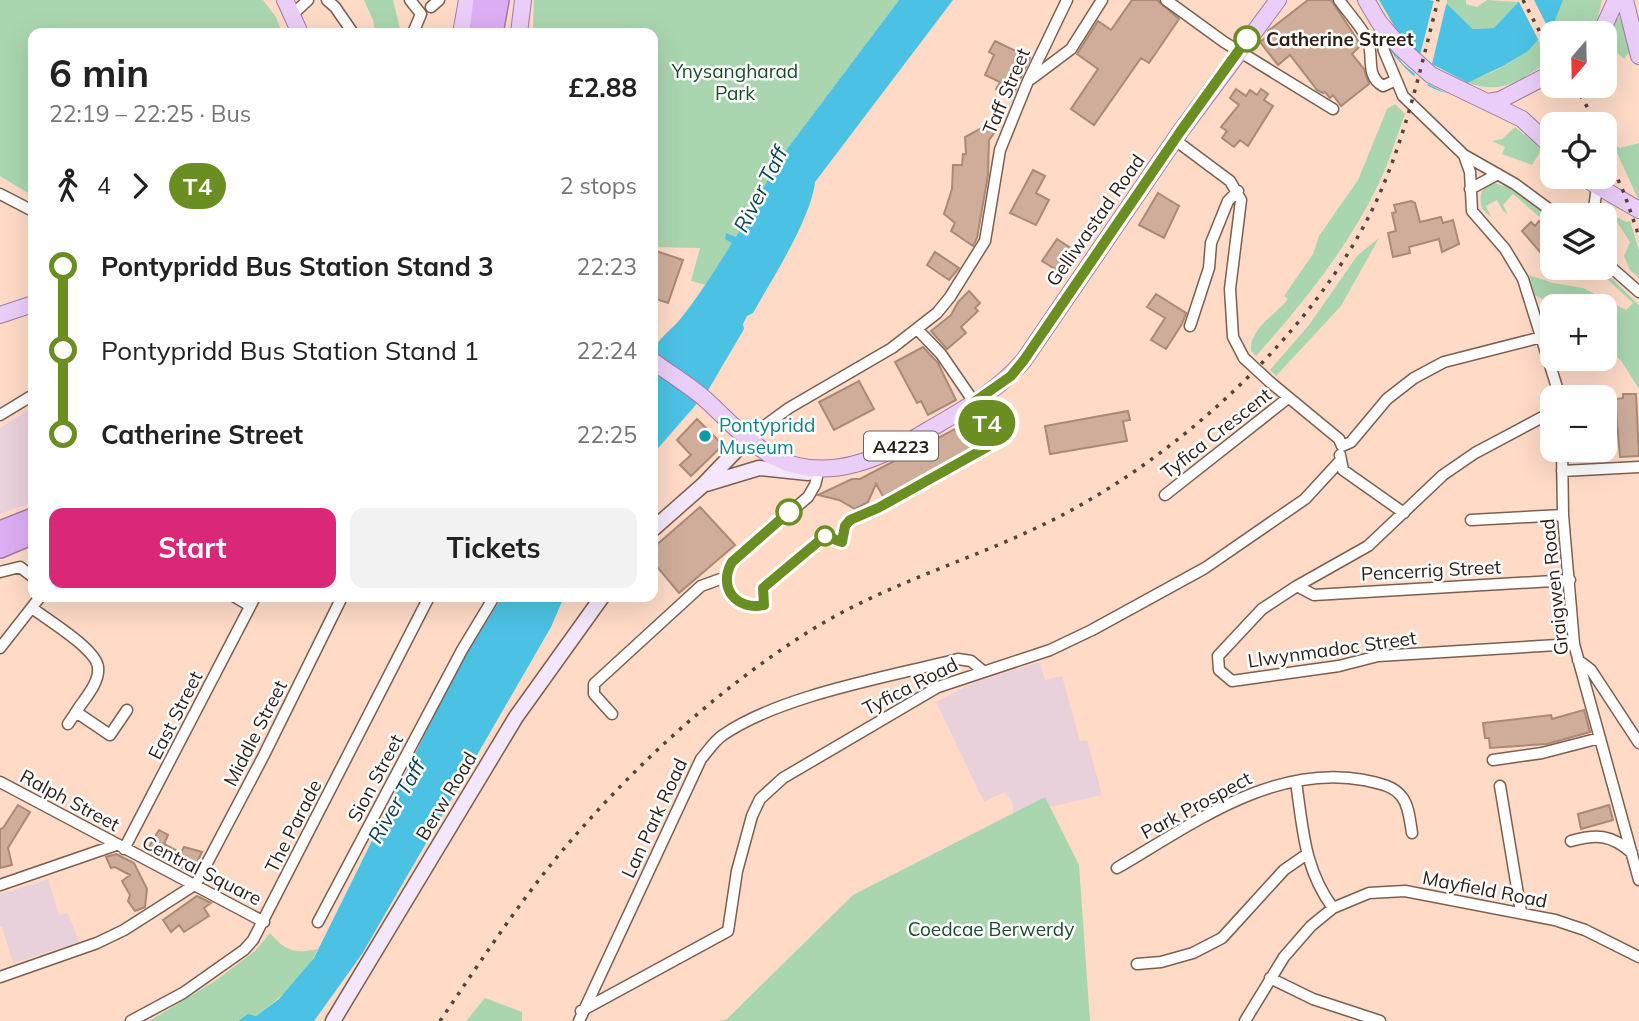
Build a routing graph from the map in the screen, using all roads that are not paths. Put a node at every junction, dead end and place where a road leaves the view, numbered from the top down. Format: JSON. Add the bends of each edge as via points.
{"nodes":[{"id":1,"x":308,"y":0,"type":"edge"},
{"id":2,"x":327,"y":0,"type":"edge"},
{"id":3,"x":410,"y":0,"type":"edge"},
{"id":4,"x":467,"y":0,"type":"edge"},
{"id":5,"x":484,"y":0,"type":"edge"},
{"id":6,"x":499,"y":0,"type":"edge"},
{"id":7,"x":523,"y":0,"type":"edge"},
{"id":8,"x":1067,"y":0,"type":"edge"},
{"id":9,"x":1102,"y":0,"type":"edge"},
{"id":10,"x":1166,"y":0,"type":"edge"},
{"id":11,"x":1278,"y":0,"type":"edge"},
{"id":12,"x":1339,"y":0,"type":"edge"},
{"id":13,"x":1616,"y":0,"type":"edge"},
{"id":14,"x":1625,"y":0,"type":"edge"},
{"id":15,"x":1365,"y":1,"type":"edge"},
{"id":16,"x":289,"y":7,"type":"edge"},
{"id":17,"x":1606,"y":21,"type":"edge"},
{"id":18,"x":298,"y":28,"type":"edge"},
{"id":19,"x":350,"y":28,"type":"edge"},
{"id":20,"x":415,"y":28,"type":"edge"},
{"id":21,"x":462,"y":28,"type":"edge"},
{"id":22,"x":480,"y":28,"type":"edge"},
{"id":23,"x":495,"y":28,"type":"edge"},
{"id":24,"x":520,"y":28,"type":"edge"},
{"id":25,"x":1380,"y":29,"type":"junction"},
{"id":26,"x":1239,"y":51,"type":"junction"},
{"id":27,"x":1639,"y":56,"type":"edge"},
{"id":28,"x":1540,"y":79,"type":"edge"},
{"id":29,"x":1028,"y":81,"type":"junction"},
{"id":30,"x":1394,"y":81,"type":"junction"},
{"id":31,"x":1488,"y":102,"type":"junction"},
{"id":32,"x":1333,"y":109,"type":"dead end"},
{"id":33,"x":1540,"y":137,"type":"edge"},
{"id":34,"x":1175,"y":140,"type":"junction"},
{"id":35,"x":1464,"y":155,"type":"junction"},
{"id":36,"x":1499,"y":174,"type":"junction"},
{"id":37,"x":1470,"y":189,"type":"junction"},
{"id":38,"x":1601,"y":189,"type":"edge"},
{"id":39,"x":1237,"y":191,"type":"junction"},
{"id":40,"x":0,"y":194,"type":"edge"},
{"id":41,"x":1542,"y":203,"type":"edge"},
{"id":42,"x":28,"y":208,"type":"edge"},
{"id":43,"x":1639,"y":210,"type":"edge"},
{"id":44,"x":1617,"y":272,"type":"edge"},
{"id":45,"x":1639,"y":292,"type":"edge"},
{"id":46,"x":28,"y":306,"type":"edge"},
{"id":47,"x":0,"y":315,"type":"edge"},
{"id":48,"x":1190,"y":326,"type":"dead end"},
{"id":49,"x":917,"y":329,"type":"junction"},
{"id":50,"x":1540,"y":331,"type":"edge"},
{"id":51,"x":1540,"y":338,"type":"edge"},
{"id":52,"x":658,"y":365,"type":"edge"},
{"id":53,"x":28,"y":398,"type":"edge"},
{"id":54,"x":1288,"y":398,"type":"junction"},
{"id":55,"x":974,"y":402,"type":"junction"},
{"id":56,"x":0,"y":415,"type":"edge"},
{"id":57,"x":1540,"y":418,"type":"edge"},
{"id":58,"x":748,"y":438,"type":"junction"},
{"id":59,"x":1342,"y":446,"type":"junction"},
{"id":60,"x":1340,"y":461,"type":"junction"},
{"id":61,"x":1562,"y":462,"type":"edge"},
{"id":62,"x":1639,"y":467,"type":"edge"},
{"id":63,"x":819,"y":469,"type":"junction"},
{"id":64,"x":1562,"y":471,"type":"junction"},
{"id":65,"x":703,"y":485,"type":"junction"},
{"id":66,"x":1165,"y":495,"type":"dead end"},
{"id":67,"x":1404,"y":513,"type":"junction"},
{"id":68,"x":1563,"y":515,"type":"junction"},
{"id":69,"x":28,"y":520,"type":"edge"},
{"id":70,"x":1471,"y":520,"type":"dead end"},
{"id":71,"x":658,"y":526,"type":"edge"},
{"id":72,"x":0,"y":531,"type":"edge"},
{"id":73,"x":28,"y":536,"type":"edge"},
{"id":74,"x":0,"y":548,"type":"edge"},
{"id":75,"x":0,"y":572,"type":"edge"},
{"id":76,"x":28,"y":573,"type":"edge"},
{"id":77,"x":1570,"y":580,"type":"junction"},
{"id":78,"x":1297,"y":586,"type":"junction"},
{"id":79,"x":36,"y":602,"type":"edge"},
{"id":80,"x":252,"y":602,"type":"edge"},
{"id":81,"x":340,"y":602,"type":"edge"},
{"id":82,"x":426,"y":602,"type":"edge"},
{"id":83,"x":491,"y":602,"type":"edge"},
{"id":84,"x":598,"y":602,"type":"edge"},
{"id":85,"x":32,"y":608,"type":"junction"},
{"id":86,"x":1574,"y":644,"type":"junction"},
{"id":87,"x":0,"y":648,"type":"edge"},
{"id":88,"x":1578,"y":660,"type":"junction"},
{"id":89,"x":983,"y":671,"type":"junction"},
{"id":90,"x":127,"y":710,"type":"dead end"},
{"id":91,"x":76,"y":712,"type":"junction"},
{"id":92,"x":612,"y":714,"type":"dead end"},
{"id":93,"x":68,"y":724,"type":"dead end"},
{"id":94,"x":1600,"y":738,"type":"junction"},
{"id":95,"x":1639,"y":743,"type":"edge"},
{"id":96,"x":1493,"y":760,"type":"dead end"},
{"id":97,"x":0,"y":782,"type":"edge"},
{"id":98,"x":1296,"y":782,"type":"junction"},
{"id":99,"x":1500,"y":786,"type":"dead end"},
{"id":100,"x":1412,"y":833,"type":"dead end"},
{"id":101,"x":1571,"y":841,"type":"dead end"},
{"id":102,"x":120,"y":847,"type":"junction"},
{"id":103,"x":1632,"y":853,"type":"junction"},
{"id":104,"x":1307,"y":854,"type":"junction"},
{"id":105,"x":1117,"y":868,"type":"dead end"},
{"id":106,"x":1639,"y":880,"type":"edge"},
{"id":107,"x":196,"y":884,"type":"junction"},
{"id":108,"x":0,"y":885,"type":"edge"},
{"id":109,"x":1333,"y":908,"type":"junction"},
{"id":110,"x":1521,"y":912,"type":"junction"},
{"id":111,"x":264,"y":922,"type":"junction"},
{"id":112,"x":318,"y":922,"type":"dead end"},
{"id":113,"x":1639,"y":957,"type":"edge"},
{"id":114,"x":1138,"y":964,"type":"dead end"},
{"id":115,"x":0,"y":977,"type":"edge"},
{"id":116,"x":1270,"y":978,"type":"junction"},
{"id":117,"x":580,"y":1016,"type":"edge"},
{"id":118,"x":131,"y":1021,"type":"edge"},
{"id":119,"x":332,"y":1021,"type":"edge"},
{"id":120,"x":1245,"y":1021,"type":"edge"},
{"id":121,"x":1380,"y":1021,"type":"edge"}],
"edges":[{"from":1,"to":16,"type":"street"},
{"from":2,"to":19,"type":"street"},
{"from":3,"to":20,"type":"street","via":[[421,13]]},
{"from":4,"to":21,"type":"main road"},
{"from":5,"to":22,"type":"highway"},
{"from":6,"to":23,"type":"highway"},
{"from":7,"to":24,"type":"main road"},
{"from":8,"to":29,"type":"street","name":"Taff Street"},
{"from":9,"to":29,"type":"street","via":[[1071,49]]},
{"from":10,"to":26,"type":"street"},
{"from":11,"to":26,"type":"main road","number":"A4223"},
{"from":12,"to":30,"type":"street","via":[[1368,40],[1374,78],[1383,86]]},
{"from":13,"to":17,"type":"main road"},
{"from":14,"to":27,"type":"main road"},
{"from":15,"to":25,"type":"main road"},
{"from":16,"to":18,"type":"main road"},
{"from":25,"to":30,"type":"street"},
{"from":25,"to":31,"type":"main road","via":[[1431,75]]},
{"from":26,"to":32,"type":"street"},
{"from":26,"to":34,"type":"main road","name":"Gelliwastad Road","number":"A4223"},
{"from":28,"to":31,"type":"main road"},
{"from":29,"to":49,"type":"street","name":"Taff Street","via":[[1000,150],[985,241],[950,297]]},
{"from":30,"to":35,"type":"street","via":[[1403,96]]},
{"from":31,"to":33,"type":"main road","via":[[1517,117]]},
{"from":34,"to":39,"type":"street"},
{"from":34,"to":55,"type":"main road","name":"Gelliwastad Road","number":"A4223","via":[[1024,360],[1011,376]]},
{"from":35,"to":36,"type":"street"},
{"from":35,"to":37,"type":"street"},
{"from":36,"to":37,"type":"street"},
{"from":36,"to":41,"type":"street"},
{"from":37,"to":50,"type":"street","via":[[1472,211],[1505,249],[1523,279]]},
{"from":38,"to":43,"type":"main road"},
{"from":39,"to":48,"type":"street","via":[[1228,201],[1211,243],[1209,268]]},
{"from":39,"to":54,"type":"street","bridge":true,"via":[[1241,200],[1232,261],[1233,337],[1244,358]]},
{"from":40,"to":42,"type":"street"},
{"from":44,"to":45,"type":"street"},
{"from":46,"to":47,"type":"main road"},
{"from":49,"to":55,"type":"street","via":[[941,354]]},
{"from":49,"to":58,"type":"street"},
{"from":51,"to":59,"type":"street","via":[[1444,362],[1414,378]]},
{"from":52,"to":58,"type":"main road","number":"A4223"},
{"from":53,"to":56,"type":"street"},
{"from":54,"to":59,"type":"street"},
{"from":54,"to":66,"type":"street","name":"Tyfica Crescent"},
{"from":55,"to":63,"type":"main road","number":"A4223","via":[[881,456]]},
{"from":57,"to":67,"type":"street","name":"Llwynmadoc Street","via":[[1443,475]]},
{"from":58,"to":63,"type":"main road","number":"A4223","via":[[784,461]]},
{"from":58,"to":65,"type":"main road"},
{"from":59,"to":60,"type":"street"},
{"from":60,"to":67,"type":"street","via":[[1343,470]]},
{"from":60,"to":89,"type":"street","name":"Tyfica Road","via":[[1305,499],[1205,568],[1050,650]]},
{"from":61,"to":64,"type":"street","name":"Graigwen Road"},
{"from":62,"to":64,"type":"street"},
{"from":63,"to":65,"type":"main road","via":[[801,474],[759,468]]},
{"from":63,"to":92,"type":"street","via":[[807,497],[732,562],[726,577],[701,586],[594,684],[594,694]]},
{"from":64,"to":68,"type":"street","name":"Graigwen Road"},
{"from":65,"to":71,"type":"main road"},
{"from":67,"to":78,"type":"street","name":"Llwynmadoc Street","via":[[1368,545]]},
{"from":68,"to":70,"type":"street"},
{"from":68,"to":77,"type":"street","name":"Graigwen Road"},
{"from":69,"to":72,"type":"highway"},
{"from":73,"to":74,"type":"highway"},
{"from":75,"to":76,"type":"street","via":[[20,567]]},
{"from":77,"to":78,"type":"street","name":"Pencerrig Street","via":[[1314,595]]},
{"from":77,"to":86,"type":"street","name":"Graigwen Road"},
{"from":78,"to":86,"type":"street","name":"Llwynmadoc Street","via":[[1262,609],[1218,656],[1219,670],[1233,681],[1378,656]]},
{"from":79,"to":85,"type":"street"},
{"from":80,"to":102,"type":"street","name":"East Street"},
{"from":81,"to":107,"type":"street","name":"Middle Street"},
{"from":82,"to":111,"type":"street","name":"The Parade"},
{"from":83,"to":112,"type":"street","name":"Sion Street"},
{"from":84,"to":119,"type":"main road","name":"Berw Road","via":[[516,717]]},
{"from":85,"to":87,"type":"street"},
{"from":85,"to":91,"type":"street","via":[[94,655],[98,669],[94,684]]},
{"from":86,"to":88,"type":"street","name":"Graigwen Road"},
{"from":88,"to":94,"type":"street","name":"Graigwen Road"},
{"from":88,"to":95,"type":"street","via":[[1591,670]]},
{"from":89,"to":117,"type":"street","name":"Tyfica Road","via":[[938,687],[783,778],[760,799],[752,816],[728,931]]},
{"from":89,"to":117,"type":"street","name":"Lan Park Road","via":[[971,661],[958,659],[800,700],[720,737],[701,758]]},
{"from":90,"to":91,"type":"street","via":[[110,735]]},
{"from":91,"to":93,"type":"street"},
{"from":94,"to":96,"type":"street"},
{"from":94,"to":103,"type":"street","name":"Graigwen Road"},
{"from":97,"to":102,"type":"street","name":"Ralph Street"},
{"from":98,"to":100,"type":"street","name":"Park Prospect","via":[[1325,777],[1384,784],[1401,795]]},
{"from":98,"to":104,"type":"street"},
{"from":98,"to":105,"type":"street","name":"Park Prospect","via":[[1257,790]]},
{"from":99,"to":110,"type":"street"},
{"from":101,"to":103,"type":"street","via":[[1602,836]]},
{"from":102,"to":107,"type":"street","name":"Central Square"},
{"from":102,"to":108,"type":"street"},
{"from":103,"to":106,"type":"street","name":"Graigwen Road"},
{"from":104,"to":109,"type":"street","via":[[1313,878]]},
{"from":104,"to":114,"type":"street","via":[[1284,870],[1222,938],[1193,953]]},
{"from":107,"to":111,"type":"street","name":"Central Square"},
{"from":107,"to":115,"type":"street","via":[[97,943]]},
{"from":109,"to":110,"type":"street","name":"Mayfield Road","via":[[1387,891]]},
{"from":109,"to":116,"type":"street","name":"Mayfield Road","via":[[1291,948]]},
{"from":110,"to":113,"type":"street","name":"Mayfield Road","via":[[1585,930]]},
{"from":111,"to":118,"type":"street","name":"The Parade","via":[[244,950],[183,993]]},
{"from":116,"to":120,"type":"street","name":"Mayfield Road"},
{"from":116,"to":121,"type":"street","via":[[1313,999]]}]}
